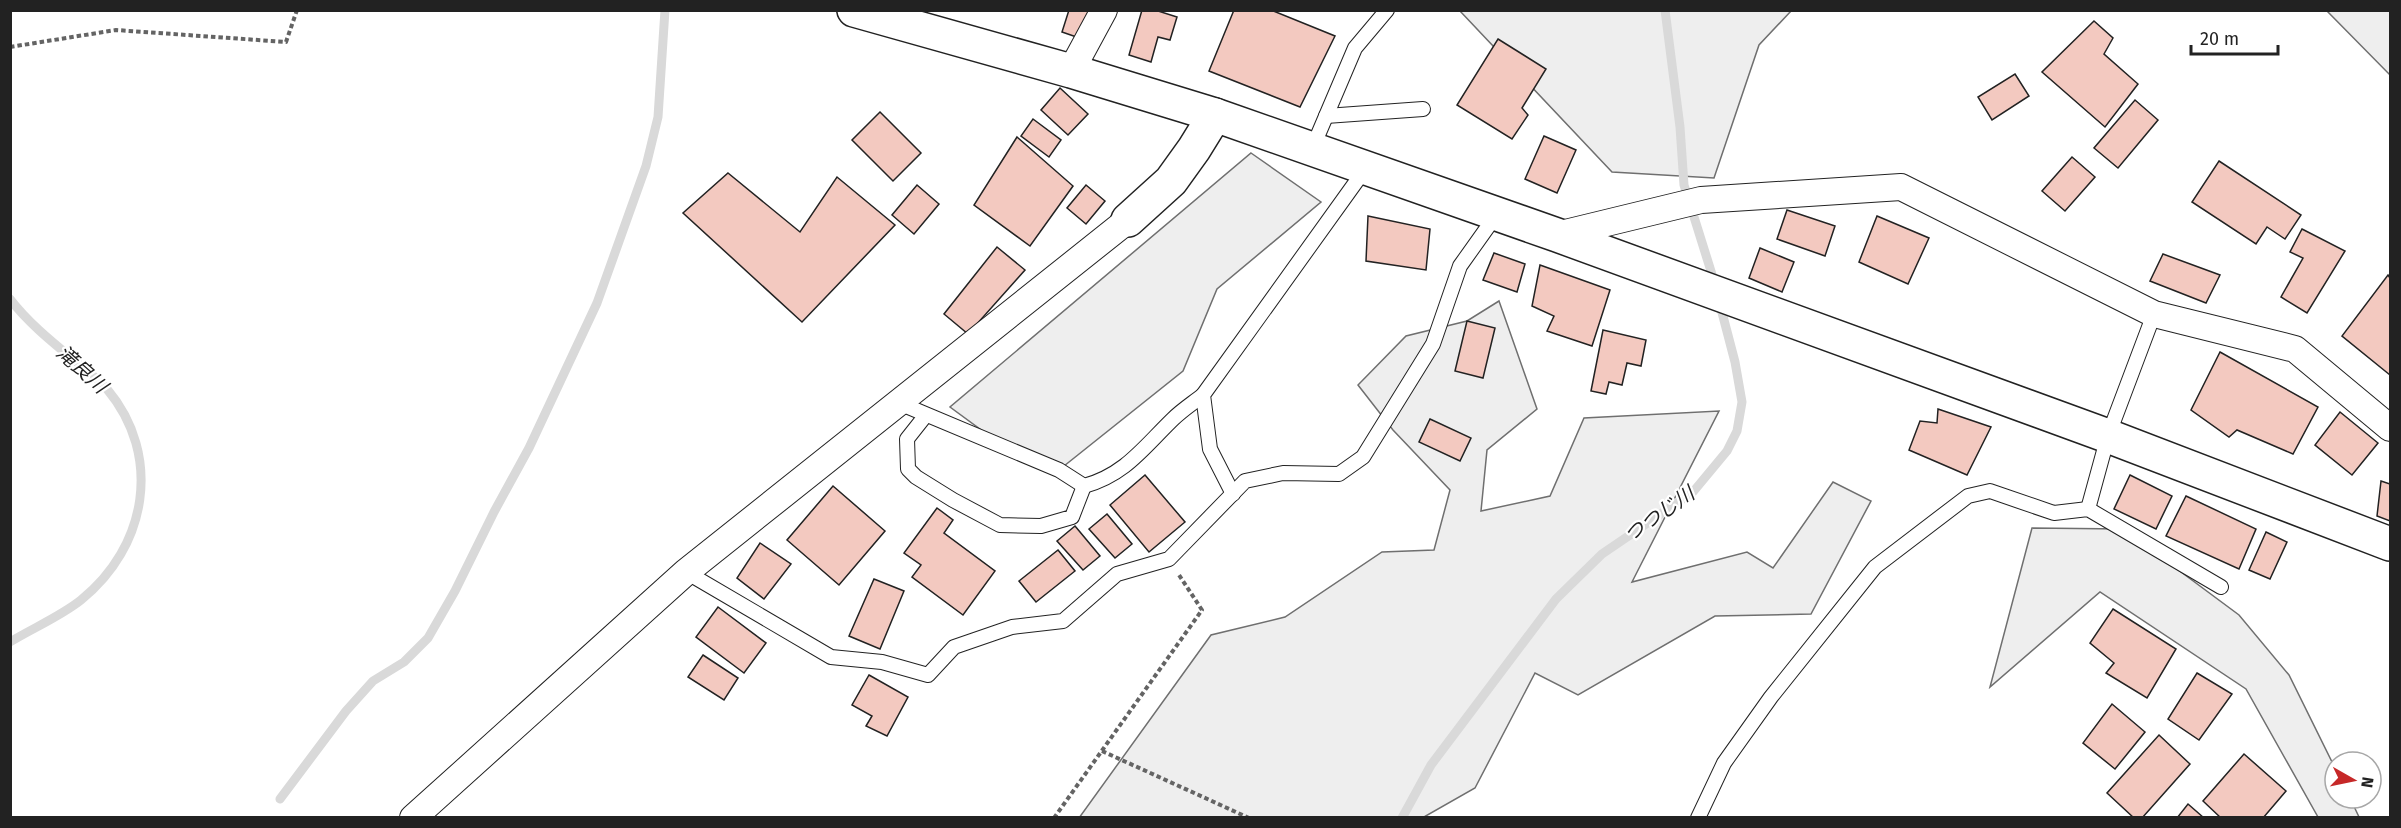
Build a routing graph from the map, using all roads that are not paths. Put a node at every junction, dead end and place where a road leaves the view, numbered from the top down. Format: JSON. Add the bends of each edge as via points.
{"nodes":[{"id":1,"x":854,"y":10,"type":"edge"},
{"id":2,"x":1104,"y":10,"type":"edge"},
{"id":3,"x":1388,"y":10,"type":"edge"},
{"id":4,"x":1071,"y":71,"type":"junction"},
{"id":5,"x":1423,"y":109,"type":"dead end"},
{"id":6,"x":1215,"y":115,"type":"junction"},
{"id":7,"x":1326,"y":116,"type":"junction"},
{"id":8,"x":1312,"y":149,"type":"junction"},
{"id":9,"x":1366,"y":168,"type":"junction"},
{"id":10,"x":1497,"y":214,"type":"junction"},
{"id":11,"x":1128,"y":220,"type":"joint"},
{"id":12,"x":1557,"y":235,"type":"junction"},
{"id":13,"x":2154,"y":314,"type":"junction"},
{"id":14,"x":1203,"y":395,"type":"junction"},
{"id":15,"x":899,"y":403,"type":"junction"},
{"id":16,"x":926,"y":415,"type":"junction"},
{"id":17,"x":2391,"y":429,"type":"edge"},
{"id":18,"x":2108,"y":436,"type":"junction"},
{"id":19,"x":1084,"y":486,"type":"junction"},
{"id":20,"x":1233,"y":494,"type":"junction"},
{"id":21,"x":2088,"y":509,"type":"junction"},
{"id":22,"x":2391,"y":544,"type":"edge"},
{"id":23,"x":686,"y":572,"type":"junction"},
{"id":24,"x":2221,"y":587,"type":"dead end"},
{"id":25,"x":413,"y":818,"type":"edge"},
{"id":26,"x":1698,"y":818,"type":"edge"}],
"edges":[{"from":1,"to":4,"type":"street"},
{"from":2,"to":4,"type":"street"},
{"from":3,"to":7,"type":"lane","via":[[1355,48]]},
{"from":4,"to":6,"type":"street"},
{"from":5,"to":7,"type":"lane"},
{"from":6,"to":8,"type":"street"},
{"from":6,"to":11,"type":"street","via":[[1171,181]]},
{"from":7,"to":8,"type":"lane"},
{"from":8,"to":9,"type":"street"},
{"from":9,"to":10,"type":"street"},
{"from":9,"to":14,"type":"lane"},
{"from":10,"to":12,"type":"street"},
{"from":10,"to":20,"type":"lane","via":[[1460,266],[1433,344],[1363,457],[1339,474],[1283,473],[1245,481]]},
{"from":11,"to":15,"type":"street"},
{"from":12,"to":13,"type":"street","via":[[1701,200],[1901,187]]},
{"from":12,"to":18,"type":"street"},
{"from":13,"to":17,"type":"street","via":[[2295,349]]},
{"from":13,"to":18,"type":"lane"},
{"from":14,"to":19,"type":"lane","via":[[1174,417],[1142,453],[1105,480]]},
{"from":14,"to":20,"type":"lane","via":[[1210,449]]},
{"from":15,"to":16,"type":"lane"},
{"from":15,"to":23,"type":"street"},
{"from":16,"to":19,"type":"lane","via":[[1059,470]]},
{"from":16,"to":19,"type":"lane","via":[[907,439],[908,469],[953,500],[1000,525],[1041,526],[1072,517]]},
{"from":18,"to":21,"type":"lane"},
{"from":18,"to":22,"type":"street"},
{"from":20,"to":23,"type":"lane","via":[[1169,559],[1117,574],[1063,621],[1012,627],[954,647],[928,675],[882,662],[831,657]]},
{"from":21,"to":24,"type":"lane"},
{"from":21,"to":26,"type":"lane","via":[[2054,513],[1990,491],[1968,496],[1875,567],[1724,763]]},
{"from":23,"to":25,"type":"street"}]}
